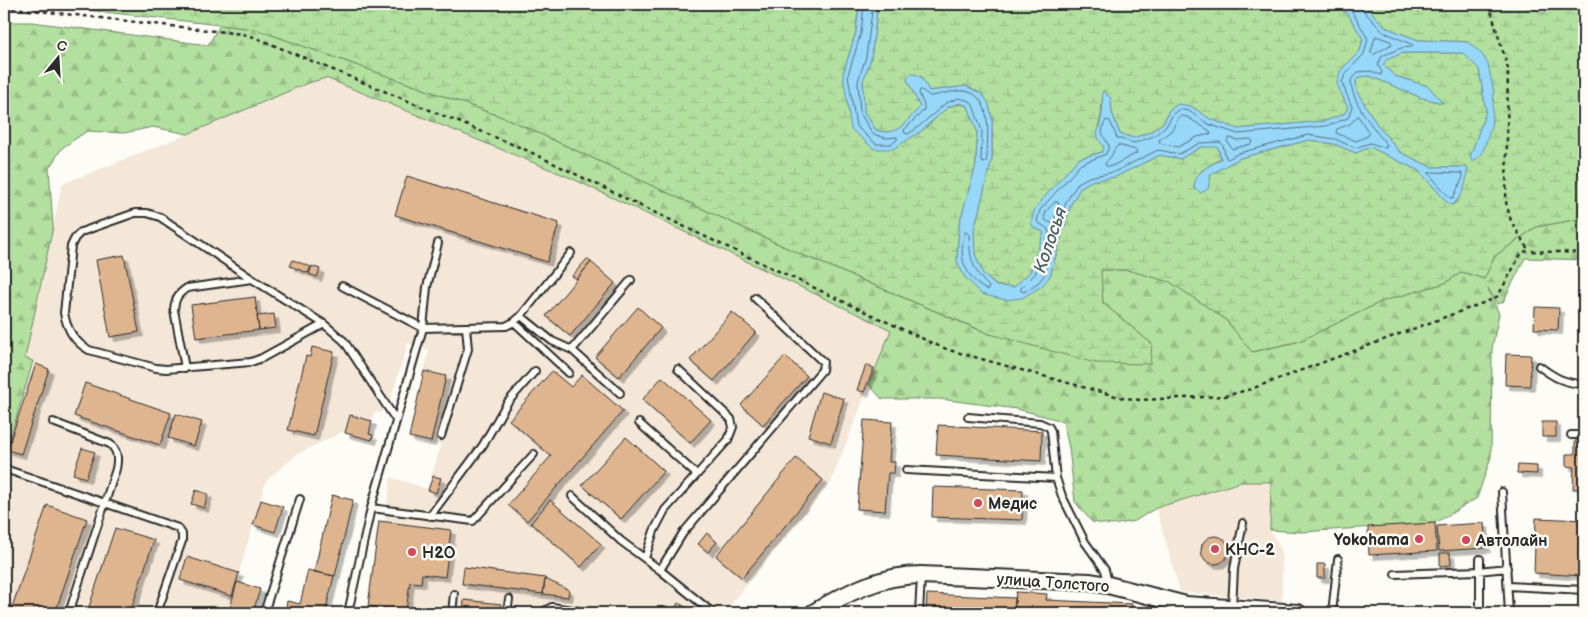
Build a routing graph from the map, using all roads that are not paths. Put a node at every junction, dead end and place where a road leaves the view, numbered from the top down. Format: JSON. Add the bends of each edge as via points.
{"nodes":[{"id":1,"x":438,"y":243,"type":"dead end"},
{"id":2,"x":571,"y":253,"type":"dead end"},
{"id":3,"x":252,"y":279,"type":"junction"},
{"id":4,"x":631,"y":280,"type":"dead end"},
{"id":5,"x":342,"y":286,"type":"dead end"},
{"id":6,"x":755,"y":298,"type":"dead end"},
{"id":7,"x":521,"y":316,"type":"junction"},
{"id":8,"x":514,"y":322,"type":"junction"},
{"id":9,"x":324,"y":324,"type":"junction"},
{"id":10,"x":466,"y":327,"type":"junction"},
{"id":11,"x":423,"y":328,"type":"junction"},
{"id":12,"x":572,"y":350,"type":"junction"},
{"id":13,"x":1539,"y":366,"type":"dead end"},
{"id":14,"x":185,"y":368,"type":"junction"},
{"id":15,"x":678,"y":369,"type":"dead end"},
{"id":16,"x":535,"y":371,"type":"dead end"},
{"id":17,"x":569,"y":373,"type":"dead end"},
{"id":18,"x":1584,"y":385,"type":"edge"},
{"id":19,"x":620,"y":393,"type":"dead end"},
{"id":20,"x":968,"y":417,"type":"dead end"},
{"id":21,"x":396,"y":420,"type":"junction"},
{"id":22,"x":53,"y":422,"type":"dead end"},
{"id":23,"x":639,"y":422,"type":"dead end"},
{"id":24,"x":1571,"y":435,"type":"dead end"},
{"id":25,"x":1584,"y":435,"type":"edge"},
{"id":26,"x":441,"y":436,"type":"dead end"},
{"id":27,"x":534,"y":454,"type":"dead end"},
{"id":28,"x":8,"y":470,"type":"dead end"},
{"id":29,"x":906,"y":470,"type":"dead end"},
{"id":30,"x":696,"y":474,"type":"junction"},
{"id":31,"x":1056,"y":478,"type":"junction"},
{"id":32,"x":1502,"y":492,"type":"dead end"},
{"id":33,"x":572,"y":496,"type":"dead end"},
{"id":34,"x":300,"y":499,"type":"dead end"},
{"id":35,"x":105,"y":503,"type":"junction"},
{"id":36,"x":371,"y":508,"type":"junction"},
{"id":37,"x":430,"y":516,"type":"junction"},
{"id":38,"x":1243,"y":523,"type":"dead end"},
{"id":39,"x":644,"y":558,"type":"junction"},
{"id":40,"x":1480,"y":558,"type":"dead end"},
{"id":41,"x":1338,"y":559,"type":"dead end"},
{"id":42,"x":1507,"y":568,"type":"junction"},
{"id":43,"x":660,"y":570,"type":"junction"},
{"id":44,"x":1480,"y":570,"type":"junction"},
{"id":45,"x":1395,"y":574,"type":"dead end"},
{"id":46,"x":921,"y":575,"type":"junction"},
{"id":47,"x":1108,"y":585,"type":"junction"},
{"id":48,"x":1508,"y":586,"type":"junction"},
{"id":49,"x":1584,"y":590,"type":"edge"},
{"id":50,"x":454,"y":594,"type":"dead end"},
{"id":51,"x":508,"y":599,"type":"dead end"},
{"id":52,"x":1186,"y":609,"type":"edge"},
{"id":53,"x":1232,"y":609,"type":"junction"},
{"id":54,"x":69,"y":613,"type":"edge"},
{"id":55,"x":157,"y":613,"type":"edge"},
{"id":56,"x":264,"y":613,"type":"edge"},
{"id":57,"x":348,"y":613,"type":"edge"},
{"id":58,"x":452,"y":613,"type":"edge"},
{"id":59,"x":507,"y":613,"type":"edge"},
{"id":60,"x":541,"y":613,"type":"edge"},
{"id":61,"x":588,"y":613,"type":"edge"},
{"id":62,"x":713,"y":613,"type":"edge"},
{"id":63,"x":813,"y":613,"type":"edge"},
{"id":64,"x":918,"y":613,"type":"edge"},
{"id":65,"x":1298,"y":613,"type":"edge"},
{"id":66,"x":1332,"y":613,"type":"edge"},
{"id":67,"x":1480,"y":613,"type":"edge"},
{"id":68,"x":1509,"y":613,"type":"edge"}],
"edges":[{"from":1,"to":11,"type":"lane","via":[[427,287]]},
{"from":2,"to":7,"type":"lane"},
{"from":3,"to":9,"type":"lane"},
{"from":3,"to":14,"type":"lane","via":[[188,288],[180,292],[174,300],[174,310]]},
{"from":3,"to":14,"type":"lane","via":[[160,216],[135,213],[81,232],[75,238],[71,246],[64,313],[71,335],[89,350],[156,368]]},
{"from":4,"to":12,"type":"lane"},
{"from":5,"to":11,"type":"lane"},
{"from":6,"to":43,"type":"lane","via":[[823,362],[822,370],[683,533]]},
{"from":7,"to":8,"type":"lane"},
{"from":7,"to":12,"type":"lane","via":[[552,340]]},
{"from":8,"to":10,"type":"lane","via":[[506,326]]},
{"from":8,"to":17,"type":"lane"},
{"from":9,"to":14,"type":"lane","via":[[251,362]]},
{"from":9,"to":21,"type":"lane","via":[[344,341]]},
{"from":10,"to":11,"type":"lane"},
{"from":10,"to":26,"type":"lane","via":[[468,349]]},
{"from":11,"to":21,"type":"lane"},
{"from":12,"to":19,"type":"lane"},
{"from":13,"to":18,"type":"lane","via":[[1563,382]]},
{"from":15,"to":30,"type":"lane","via":[[731,419],[733,427],[728,440]]},
{"from":16,"to":37,"type":"lane","via":[[503,409],[482,445]]},
{"from":20,"to":31,"type":"lane","via":[[1049,427]]},
{"from":21,"to":36,"type":"lane"},
{"from":22,"to":35,"type":"lane","via":[[114,448],[118,461]]},
{"from":23,"to":30,"type":"lane"},
{"from":24,"to":25,"type":"lane"},
{"from":27,"to":37,"type":"lane","via":[[473,521]]},
{"from":28,"to":35,"type":"lane"},
{"from":29,"to":31,"type":"lane"},
{"from":30,"to":39,"type":"lane","via":[[665,510]]},
{"from":31,"to":47,"type":"lane","via":[[1085,542],[1105,570]]},
{"from":32,"to":42,"type":"lane"},
{"from":33,"to":39,"type":"lane"},
{"from":34,"to":56,"type":"lane"},
{"from":35,"to":54,"type":"lane"},
{"from":35,"to":55,"type":"lane","via":[[178,528],[182,534]]},
{"from":36,"to":37,"type":"lane"},
{"from":36,"to":57,"type":"lane"},
{"from":38,"to":53,"type":"lane","via":[[1234,569]]},
{"from":39,"to":43,"type":"lane"},
{"from":40,"to":44,"type":"lane"},
{"from":41,"to":66,"type":"lane"},
{"from":42,"to":44,"type":"lane"},
{"from":42,"to":48,"type":"lane"},
{"from":43,"to":62,"type":"lane"},
{"from":44,"to":45,"type":"lane"},
{"from":44,"to":67,"type":"lane"},
{"from":46,"to":47,"type":"street","name":"улица Толстого"},
{"from":46,"to":63,"type":"street","name":"улица Толстого","via":[[886,578]]},
{"from":46,"to":64,"type":"lane"},
{"from":47,"to":52,"type":"street","name":"улица Толстого"},
{"from":48,"to":49,"type":"lane"},
{"from":48,"to":68,"type":"lane"},
{"from":50,"to":58,"type":"lane"},
{"from":51,"to":59,"type":"lane"},
{"from":52,"to":53,"type":"street","name":"улица Толстого"},
{"from":53,"to":65,"type":"street","name":"улица Толстого"},
{"from":60,"to":61,"type":"lane","via":[[552,607]]}]}
